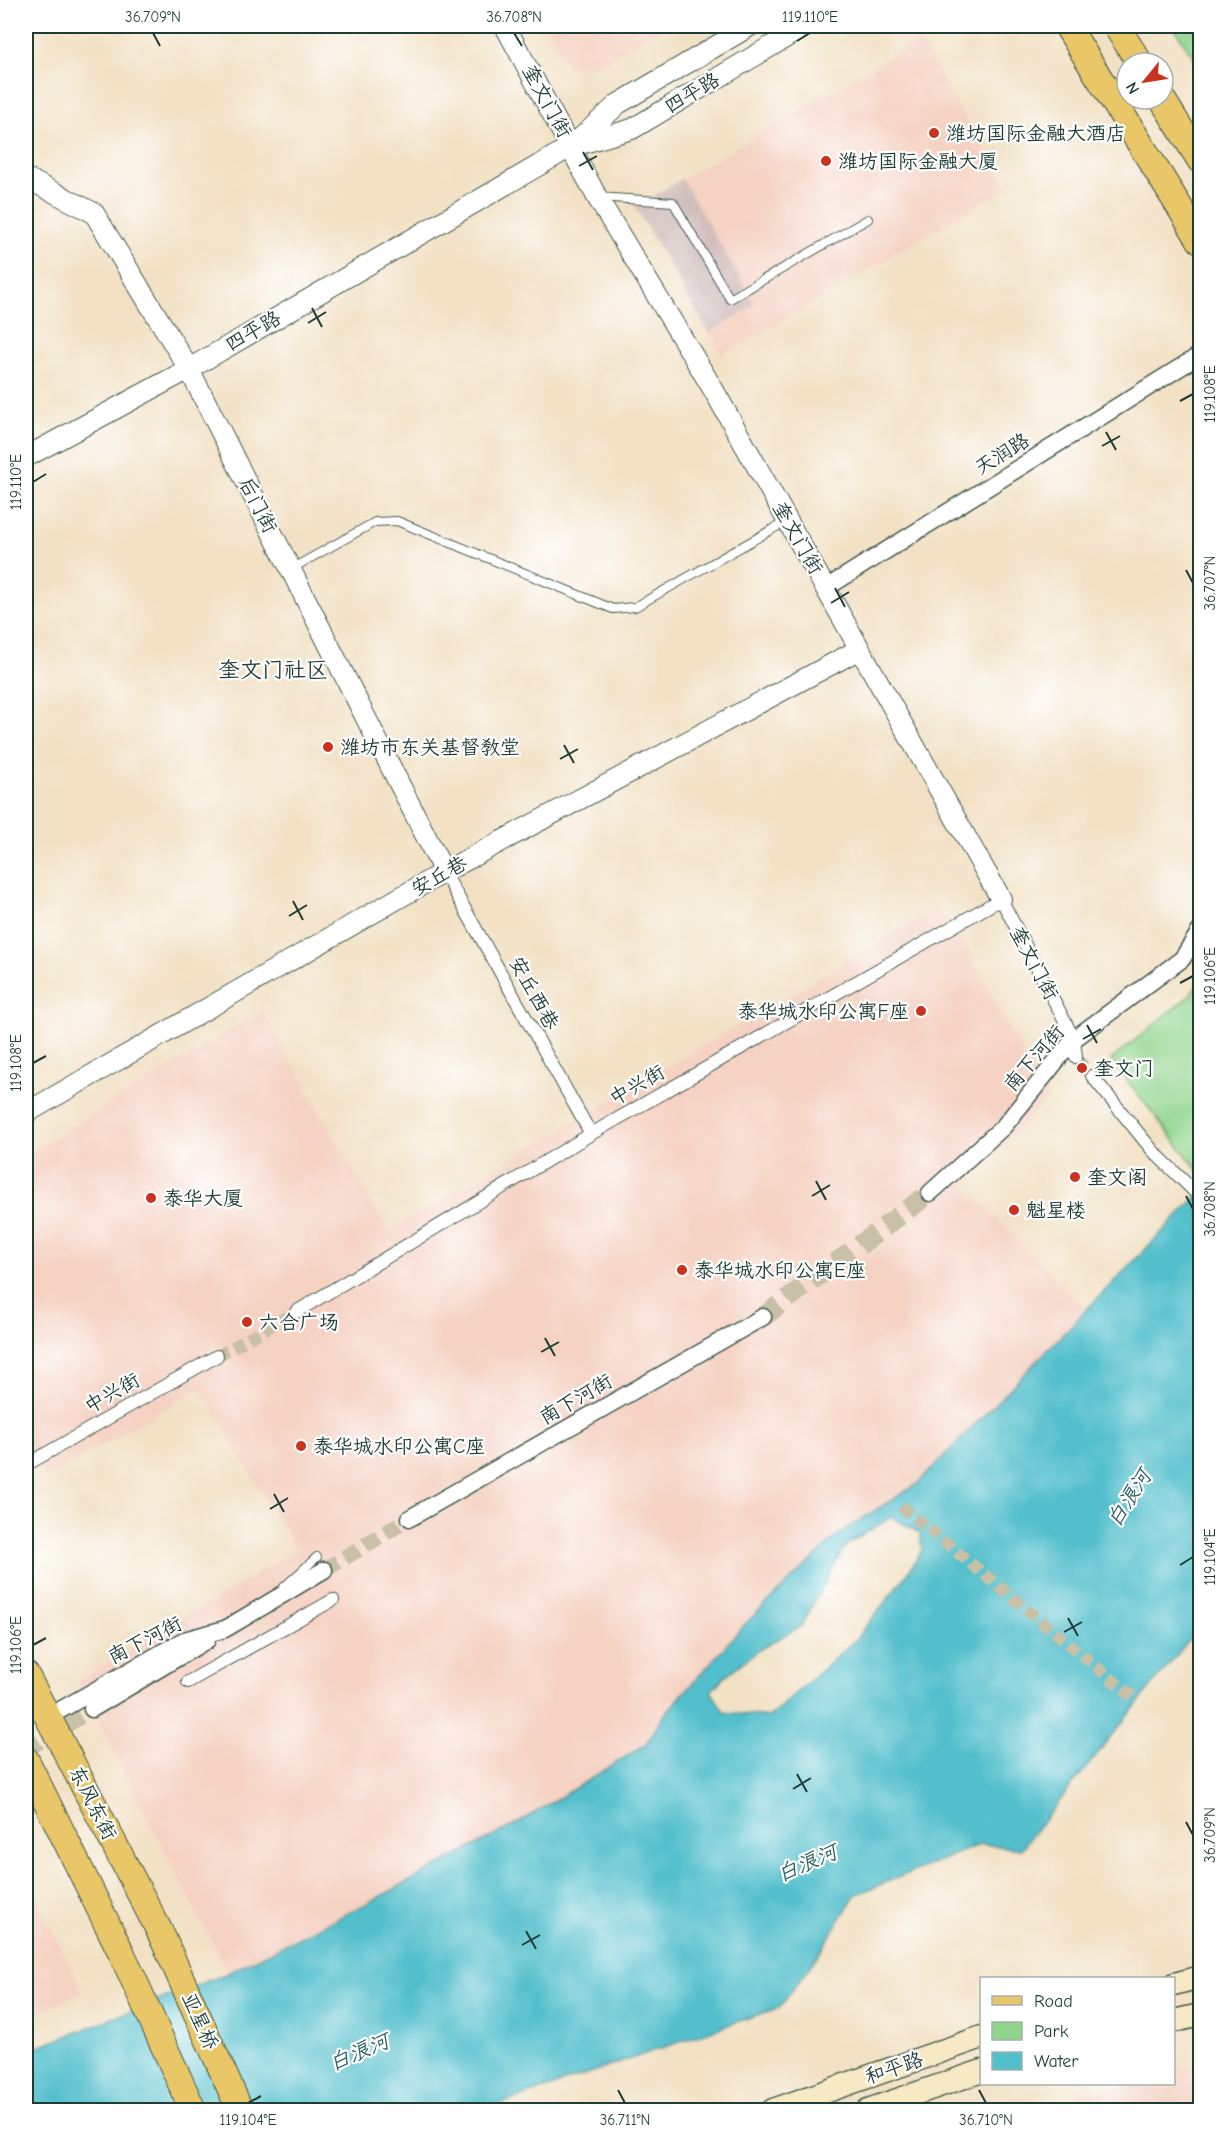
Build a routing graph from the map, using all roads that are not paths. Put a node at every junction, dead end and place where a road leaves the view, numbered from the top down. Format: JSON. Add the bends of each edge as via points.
{"nodes":[{"id":1,"x":506,"y":26,"type":"edge"},
{"id":2,"x":750,"y":26,"type":"edge"},
{"id":3,"x":805,"y":26,"type":"edge"},
{"id":4,"x":1067,"y":26,"type":"edge"},
{"id":5,"x":1116,"y":26,"type":"edge"},
{"id":6,"x":1132,"y":51,"type":"edge"},
{"id":7,"x":1169,"y":111,"type":"edge"},
{"id":8,"x":572,"y":146,"type":"junction"},
{"id":9,"x":1200,"y":160,"type":"edge"},
{"id":10,"x":26,"y":178,"type":"edge"},
{"id":11,"x":597,"y":197,"type":"junction"},
{"id":12,"x":868,"y":219,"type":"dead end"},
{"id":13,"x":1200,"y":240,"type":"edge"},
{"id":14,"x":1200,"y":355,"type":"edge"},
{"id":15,"x":189,"y":369,"type":"junction"},
{"id":16,"x":26,"y":457,"type":"edge"},
{"id":17,"x":788,"y":520,"type":"junction"},
{"id":18,"x":290,"y":569,"type":"junction"},
{"id":19,"x":826,"y":588,"type":"junction"},
{"id":20,"x":858,"y":650,"type":"junction"},
{"id":21,"x":444,"y":872,"type":"junction"},
{"id":22,"x":1001,"y":899,"type":"junction"},
{"id":23,"x":1200,"y":931,"type":"edge"},
{"id":24,"x":1074,"y":1039,"type":"junction"},
{"id":25,"x":1076,"y":1057,"type":"tunnel mouth"},
{"id":26,"x":1092,"y":1076,"type":"tunnel mouth"},
{"id":27,"x":26,"y":1113,"type":"edge"},
{"id":28,"x":591,"y":1134,"type":"junction"},
{"id":29,"x":930,"y":1194,"type":"tunnel mouth"},
{"id":30,"x":1200,"y":1196,"type":"edge"},
{"id":31,"x":296,"y":1312,"type":"tunnel mouth"},
{"id":32,"x":763,"y":1317,"type":"tunnel mouth"},
{"id":33,"x":217,"y":1356,"type":"tunnel mouth"},
{"id":34,"x":26,"y":1465,"type":"edge"},
{"id":35,"x":410,"y":1518,"type":"tunnel mouth"},
{"id":36,"x":321,"y":1563,"type":"tunnel mouth"},
{"id":37,"x":333,"y":1600,"type":"dead end"},
{"id":38,"x":225,"y":1629,"type":"junction"},
{"id":39,"x":26,"y":1674,"type":"edge"},
{"id":40,"x":188,"y":1682,"type":"dead end"},
{"id":41,"x":92,"y":1709,"type":"tunnel mouth"},
{"id":42,"x":48,"y":1717,"type":"junction"},
{"id":43,"x":26,"y":1760,"type":"edge"},
{"id":44,"x":160,"y":1932,"type":"joint"},
{"id":45,"x":1200,"y":1977,"type":"edge"},
{"id":46,"x":1175,"y":1983,"type":"edge"},
{"id":47,"x":1200,"y":2014,"type":"edge"},
{"id":48,"x":1175,"y":2020,"type":"edge"},
{"id":49,"x":980,"y":2037,"type":"edge"},
{"id":50,"x":980,"y":2072,"type":"edge"},
{"id":51,"x":193,"y":2110,"type":"edge"},
{"id":52,"x":240,"y":2110,"type":"edge"},
{"id":53,"x":773,"y":2110,"type":"edge"},
{"id":54,"x":868,"y":2110,"type":"edge"}],
"edges":[{"from":1,"to":8,"type":"street","name":"奎文门街"},
{"from":2,"to":8,"type":"street","name":"四平路","via":[[618,104]]},
{"from":3,"to":8,"type":"street","name":"四平路","via":[[632,129]]},
{"from":4,"to":13,"type":"main road"},
{"from":5,"to":6,"type":"main road"},
{"from":7,"to":9,"type":"main road"},
{"from":8,"to":11,"type":"street","name":"奎文门街"},
{"from":8,"to":15,"type":"street","name":"四平路"},
{"from":10,"to":15,"type":"street","name":"后门街","via":[[94,213]]},
{"from":11,"to":12,"type":"lane","via":[[673,202],[730,299]]},
{"from":11,"to":17,"type":"street","name":"奎文门街"},
{"from":14,"to":19,"type":"street","name":"天润路"},
{"from":15,"to":16,"type":"street","name":"四平路"},
{"from":15,"to":18,"type":"street","name":"后门街"},
{"from":17,"to":18,"type":"lane","via":[[635,607],[613,609],[397,521],[375,522]]},
{"from":17,"to":19,"type":"street","name":"奎文门街"},
{"from":18,"to":21,"type":"street","name":"后门街"},
{"from":19,"to":20,"type":"street","name":"奎文门街"},
{"from":20,"to":21,"type":"street","name":"安丘巷"},
{"from":20,"to":22,"type":"street","name":"奎文门街"},
{"from":21,"to":27,"type":"street","name":"安丘巷"},
{"from":21,"to":28,"type":"street","name":"安丘西巷"},
{"from":22,"to":24,"type":"street","name":"奎文门街"},
{"from":22,"to":28,"type":"street","name":"中兴街"},
{"from":23,"to":24,"type":"street","name":"南下河街","via":[[1182,959]]},
{"from":24,"to":25,"type":"street","name":"奎文门街"},
{"from":24,"to":29,"type":"street","name":"南下河街","via":[[1004,1126]]},
{"from":26,"to":30,"type":"street","via":[[1150,1147]]},
{"from":28,"to":31,"type":"street","name":"中兴街"},
{"from":32,"to":35,"type":"street","name":"南下河街"},
{"from":33,"to":34,"type":"street","name":"中兴街"},
{"from":36,"to":38,"type":"street","name":"南下河街"},
{"from":37,"to":40,"type":"street"},
{"from":38,"to":41,"type":"street"},
{"from":38,"to":42,"type":"street","name":"南下河街","via":[[184,1640]]},
{"from":39,"to":42,"type":"main road","name":"东风东街"},
{"from":42,"to":44,"type":"main road","name":"东风东街"},
{"from":43,"to":51,"type":"main road","name":"东风东街","via":[[122,1954]]},
{"from":44,"to":52,"type":"main road","name":"亚星桥"},
{"from":45,"to":46,"type":"main road"},
{"from":47,"to":48,"type":"main road"},
{"from":49,"to":53,"type":"main road","name":"和平路"},
{"from":50,"to":54,"type":"main road","name":"和平路"}]}
